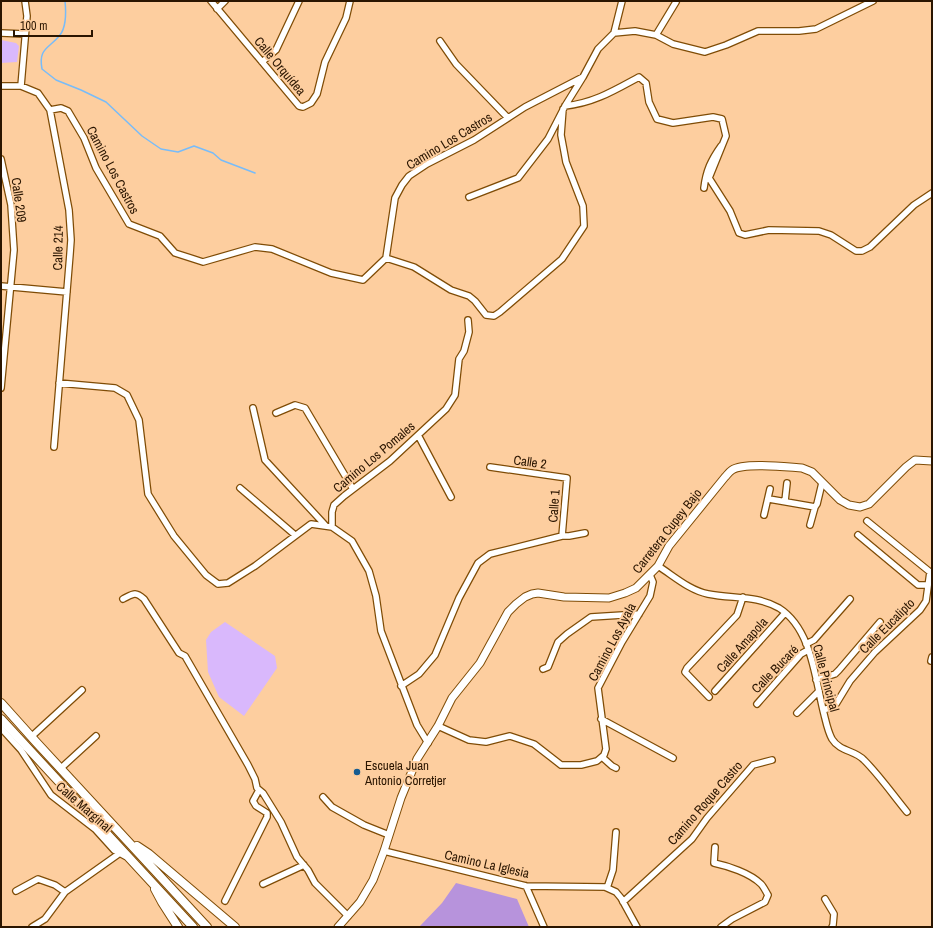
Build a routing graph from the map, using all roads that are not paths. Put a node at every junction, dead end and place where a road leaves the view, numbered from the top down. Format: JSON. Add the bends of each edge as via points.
{"nodes":[{"id":1,"x":25,"y":1,"type":"edge"},
{"id":2,"x":211,"y":1,"type":"edge"},
{"id":3,"x":225,"y":1,"type":"edge"},
{"id":4,"x":299,"y":1,"type":"edge"},
{"id":5,"x":350,"y":1,"type":"edge"},
{"id":6,"x":622,"y":1,"type":"edge"},
{"id":7,"x":873,"y":1,"type":"edge"},
{"id":8,"x":676,"y":2,"type":"dead end"},
{"id":9,"x":218,"y":9,"type":"junction"},
{"id":10,"x":1,"y":33,"type":"edge"},
{"id":11,"x":614,"y":33,"type":"junction"},
{"id":12,"x":25,"y":34,"type":"junction"},
{"id":13,"x":656,"y":35,"type":"junction"},
{"id":14,"x":440,"y":41,"type":"dead end"},
{"id":15,"x":262,"y":62,"type":"junction"},
{"id":16,"x":584,"y":77,"type":"junction"},
{"id":17,"x":1,"y":86,"type":"edge"},
{"id":18,"x":21,"y":86,"type":"junction"},
{"id":19,"x":564,"y":108,"type":"junction"},
{"id":20,"x":50,"y":110,"type":"junction"},
{"id":21,"x":508,"y":118,"type":"junction"},
{"id":22,"x":724,"y":143,"type":"junction"},
{"id":23,"x":1,"y":159,"type":"edge"},
{"id":24,"x":704,"y":188,"type":"dead end"},
{"id":25,"x":932,"y":193,"type":"edge"},
{"id":26,"x":469,"y":197,"type":"dead end"},
{"id":27,"x":386,"y":258,"type":"junction"},
{"id":28,"x":1,"y":286,"type":"edge"},
{"id":29,"x":11,"y":286,"type":"junction"},
{"id":30,"x":67,"y":292,"type":"junction"},
{"id":31,"x":468,"y":320,"type":"dead end"},
{"id":32,"x":59,"y":383,"type":"junction"},
{"id":33,"x":1,"y":388,"type":"edge"},
{"id":34,"x":253,"y":408,"type":"dead end"},
{"id":35,"x":276,"y":413,"type":"dead end"},
{"id":36,"x":418,"y":435,"type":"junction"},
{"id":37,"x":54,"y":447,"type":"dead end"},
{"id":38,"x":932,"y":461,"type":"edge"},
{"id":39,"x":490,"y":467,"type":"dead end"},
{"id":40,"x":567,"y":478,"type":"joint"},
{"id":41,"x":787,"y":483,"type":"dead end"},
{"id":42,"x":822,"y":483,"type":"junction"},
{"id":43,"x":240,"y":488,"type":"dead end"},
{"id":44,"x":353,"y":489,"type":"junction"},
{"id":45,"x":770,"y":489,"type":"dead end"},
{"id":46,"x":451,"y":497,"type":"dead end"},
{"id":47,"x":769,"y":498,"type":"junction"},
{"id":48,"x":784,"y":501,"type":"junction"},
{"id":49,"x":815,"y":506,"type":"junction"},
{"id":50,"x":764,"y":516,"type":"dead end"},
{"id":51,"x":867,"y":522,"type":"dead end"},
{"id":52,"x":810,"y":525,"type":"dead end"},
{"id":53,"x":329,"y":527,"type":"junction"},
{"id":54,"x":585,"y":533,"type":"dead end"},
{"id":55,"x":295,"y":535,"type":"junction"},
{"id":56,"x":858,"y":535,"type":"dead end"},
{"id":57,"x":562,"y":536,"type":"junction"},
{"id":58,"x":658,"y":566,"type":"junction"},
{"id":59,"x":650,"y":575,"type":"junction"},
{"id":60,"x":928,"y":585,"type":"junction"},
{"id":61,"x":743,"y":597,"type":"junction"},
{"id":62,"x":123,"y":599,"type":"dead end"},
{"id":63,"x":850,"y":599,"type":"dead end"},
{"id":64,"x":785,"y":613,"type":"junction"},
{"id":65,"x":639,"y":614,"type":"junction"},
{"id":66,"x":880,"y":622,"type":"dead end"},
{"id":67,"x":807,"y":647,"type":"junction"},
{"id":68,"x":543,"y":669,"type":"dead end"},
{"id":69,"x":816,"y":680,"type":"junction"},
{"id":70,"x":401,"y":686,"type":"junction"},
{"id":71,"x":82,"y":690,"type":"dead end"},
{"id":72,"x":715,"y":691,"type":"dead end"},
{"id":73,"x":819,"y":691,"type":"junction"},
{"id":74,"x":709,"y":697,"type":"dead end"},
{"id":75,"x":1,"y":702,"type":"edge"},
{"id":76,"x":757,"y":704,"type":"dead end"},
{"id":77,"x":823,"y":710,"type":"junction"},
{"id":78,"x":797,"y":713,"type":"dead end"},
{"id":79,"x":1,"y":719,"type":"edge"},
{"id":80,"x":601,"y":719,"type":"junction"},
{"id":81,"x":438,"y":726,"type":"junction"},
{"id":82,"x":1,"y":728,"type":"edge"},
{"id":83,"x":96,"y":736,"type":"dead end"},
{"id":84,"x":31,"y":737,"type":"junction"},
{"id":85,"x":428,"y":743,"type":"junction"},
{"id":86,"x":602,"y":757,"type":"junction"},
{"id":87,"x":673,"y":758,"type":"dead end"},
{"id":88,"x":772,"y":760,"type":"dead end"},
{"id":89,"x":616,"y":768,"type":"dead end"},
{"id":90,"x":60,"y":769,"type":"junction"},
{"id":91,"x":259,"y":790,"type":"junction"},
{"id":92,"x":323,"y":796,"type":"dead end"},
{"id":93,"x":907,"y":812,"type":"dead end"},
{"id":94,"x":616,"y":832,"type":"dead end"},
{"id":95,"x":389,"y":835,"type":"junction"},
{"id":96,"x":128,"y":841,"type":"junction"},
{"id":97,"x":715,"y":847,"type":"dead end"},
{"id":98,"x":384,"y":851,"type":"junction"},
{"id":99,"x":120,"y":853,"type":"junction"},
{"id":100,"x":129,"y":857,"type":"junction"},
{"id":101,"x":304,"y":865,"type":"junction"},
{"id":102,"x":151,"y":881,"type":"junction"},
{"id":103,"x":264,"y":884,"type":"dead end"},
{"id":104,"x":526,"y":886,"type":"junction"},
{"id":105,"x":607,"y":888,"type":"junction"},
{"id":106,"x":16,"y":891,"type":"dead end"},
{"id":107,"x":65,"y":892,"type":"junction"},
{"id":108,"x":825,"y":899,"type":"dead end"},
{"id":109,"x":225,"y":901,"type":"dead end"},
{"id":110,"x":623,"y":902,"type":"junction"},
{"id":111,"x":348,"y":916,"type":"junction"},
{"id":112,"x":32,"y":927,"type":"edge"},
{"id":113,"x":178,"y":927,"type":"edge"},
{"id":114,"x":193,"y":927,"type":"edge"},
{"id":115,"x":207,"y":927,"type":"edge"},
{"id":116,"x":235,"y":927,"type":"edge"},
{"id":117,"x":338,"y":927,"type":"edge"},
{"id":118,"x":544,"y":927,"type":"edge"},
{"id":119,"x":637,"y":927,"type":"edge"},
{"id":120,"x":721,"y":927,"type":"edge"},
{"id":121,"x":832,"y":927,"type":"edge"}],
"edges":[{"from":1,"to":12,"type":"street"},
{"from":2,"to":9,"type":"street","name":"Calle Orquídea"},
{"from":3,"to":9,"type":"street"},
{"from":4,"to":15,"type":"street","via":[[276,50]]},
{"from":5,"to":15,"type":"street","name":"Calle Orquídea","via":[[346,18],[325,62],[317,94],[310,103],[303,107],[299,106]]},
{"from":6,"to":11,"type":"street"},
{"from":7,"to":13,"type":"street","via":[[816,29],[758,30],[705,52],[673,44]]},
{"from":8,"to":13,"type":"street"},
{"from":9,"to":15,"type":"street","name":"Calle Orquídea"},
{"from":10,"to":12,"type":"street"},
{"from":11,"to":13,"type":"street","via":[[635,31]]},
{"from":11,"to":16,"type":"street","via":[[598,49]]},
{"from":12,"to":18,"type":"street"},
{"from":14,"to":21,"type":"street","via":[[456,64]]},
{"from":16,"to":19,"type":"street"},
{"from":16,"to":21,"type":"street","name":"Camino Los Castros","via":[[524,107]]},
{"from":17,"to":18,"type":"street","name":"Calle 214"},
{"from":18,"to":20,"type":"street","name":"Calle 214","via":[[38,93]]},
{"from":19,"to":22,"type":"street","via":[[603,97],[639,77],[646,82],[649,102],[657,119],[673,123],[713,117],[722,119],[726,136]]},
{"from":19,"to":26,"type":"street","via":[[548,139],[518,178]]},
{"from":19,"to":27,"type":"street","via":[[561,135],[566,162],[583,206],[584,226],[562,259],[498,314],[486,315],[469,296],[451,290],[414,267]]},
{"from":20,"to":27,"type":"street","name":"Camino Los Castros","via":[[61,108],[68,111],[84,138],[96,168],[129,224],[160,236],[175,253],[203,262],[255,247],[272,249],[331,273],[363,280]]},
{"from":20,"to":30,"type":"street","name":"Calle 214","via":[[69,210],[71,240]]},
{"from":21,"to":27,"type":"street","name":"Camino Los Castros","via":[[409,176],[395,198]]},
{"from":22,"to":24,"type":"street","via":[[709,164]]},
{"from":22,"to":25,"type":"street","via":[[709,178],[730,211],[739,233],[745,235],[769,230],[819,231],[831,235],[856,251],[862,251],[914,205]]},
{"from":23,"to":29,"type":"street","name":"Calle 209","via":[[11,213],[14,250]]},
{"from":28,"to":29,"type":"street"},
{"from":29,"to":30,"type":"street"},
{"from":29,"to":33,"type":"street","name":"Calle 209"},
{"from":30,"to":32,"type":"street","name":"Calle 214"},
{"from":31,"to":36,"type":"street","name":"Camino Los Pomales","via":[[469,332],[459,359],[455,395],[446,409]]},
{"from":32,"to":37,"type":"street","name":"Calle 214"},
{"from":32,"to":55,"type":"street","via":[[114,388],[126,395],[139,420],[148,494],[174,536],[206,576],[218,584],[228,583],[255,566]]},
{"from":34,"to":53,"type":"street","via":[[265,460]]},
{"from":35,"to":44,"type":"street","via":[[295,405],[304,408]]},
{"from":36,"to":44,"type":"street","name":"Camino Los Pomales","via":[[390,461]]},
{"from":36,"to":46,"type":"street"},
{"from":38,"to":42,"type":"street","name":"Carretera Cupey Bajo","via":[[915,460],[869,504],[860,507],[844,503]]},
{"from":39,"to":40,"type":"street","name":"Calle 2"},
{"from":40,"to":57,"type":"street","name":"Calle 1"},
{"from":41,"to":48,"type":"street"},
{"from":42,"to":49,"type":"street"},
{"from":42,"to":58,"type":"street","name":"Carretera Cupey Bajo","via":[[812,472],[802,468],[744,466],[731,470],[669,546]]},
{"from":43,"to":55,"type":"street"},
{"from":44,"to":53,"type":"street","name":"Camino Los Pomales","via":[[334,505]]},
{"from":45,"to":47,"type":"street"},
{"from":47,"to":48,"type":"street"},
{"from":47,"to":50,"type":"street"},
{"from":48,"to":49,"type":"street"},
{"from":49,"to":52,"type":"street"},
{"from":51,"to":60,"type":"street","name":"Calle Eucalipto","via":[[930,572]]},
{"from":53,"to":55,"type":"street","via":[[311,524]]},
{"from":53,"to":70,"type":"street","via":[[352,541],[369,571],[381,631]]},
{"from":54,"to":57,"type":"street"},
{"from":56,"to":60,"type":"street","via":[[918,585]]},
{"from":57,"to":70,"type":"street","via":[[490,554],[478,563],[459,598],[435,655],[419,674]]},
{"from":58,"to":59,"type":"street","name":"Carretera Cupey Bajo"},
{"from":58,"to":61,"type":"street","name":"Calle Principal","via":[[697,591]]},
{"from":59,"to":65,"type":"street","name":"Camino Los Ayala","via":[[653,582],[650,596]]},
{"from":59,"to":81,"type":"street","name":"Carretera Cupey Bajo","via":[[636,588],[609,598],[538,594],[525,597],[508,612],[480,663],[452,698]]},
{"from":60,"to":77,"type":"street","name":"Calle Eucalipto","via":[[926,601],[920,610],[875,652],[850,681],[836,704]]},
{"from":61,"to":64,"type":"street","name":"Calle Principal","via":[[757,599]]},
{"from":61,"to":74,"type":"street","via":[[737,615],[685,672]]},
{"from":62,"to":91,"type":"street","via":[[139,594],[178,653],[185,656],[248,765]]},
{"from":63,"to":67,"type":"street","name":"Calle Bucaré"},
{"from":64,"to":67,"type":"street","name":"Calle Principal","via":[[794,621]]},
{"from":64,"to":72,"type":"street","name":"Calle Amapola"},
{"from":65,"to":68,"type":"street","via":[[591,618],[562,637],[548,667]]},
{"from":65,"to":80,"type":"street","name":"Camino Los Ayala","via":[[598,688]]},
{"from":66,"to":69,"type":"street","via":[[835,674]]},
{"from":67,"to":69,"type":"street","name":"Calle Principal","via":[[813,661]]},
{"from":67,"to":76,"type":"street","name":"Calle Bucaré"},
{"from":69,"to":73,"type":"street","name":"Calle Principal"},
{"from":70,"to":85,"type":"street","via":[[417,725]]},
{"from":71,"to":84,"type":"street"},
{"from":73,"to":77,"type":"street","name":"Calle Principal"},
{"from":73,"to":78,"type":"street"},
{"from":75,"to":84,"type":"main road"},
{"from":77,"to":93,"type":"street","name":"Calle Principal","via":[[831,738],[837,746],[864,759]]},
{"from":79,"to":100,"type":"main road"},
{"from":80,"to":86,"type":"street","name":"Camino Los Ayala","via":[[606,749]]},
{"from":80,"to":87,"type":"street"},
{"from":81,"to":85,"type":"street","name":"Carretera Cupey Bajo"},
{"from":81,"to":86,"type":"street","via":[[469,740],[486,742],[510,736],[534,744],[561,765],[581,766]]},
{"from":82,"to":99,"type":"street","name":"Calle Marginal","via":[[21,750],[51,795],[95,829]]},
{"from":83,"to":90,"type":"street"},
{"from":84,"to":90,"type":"main road"},
{"from":85,"to":95,"type":"street","name":"Carretera Cupey Bajo","via":[[417,759]]},
{"from":86,"to":89,"type":"street"},
{"from":88,"to":110,"type":"street","name":"Camino Roque Castro","via":[[753,765],[692,839]]},
{"from":90,"to":96,"type":"main road"},
{"from":91,"to":101,"type":"street","via":[[281,822],[297,857]]},
{"from":91,"to":109,"type":"street","via":[[252,801],[267,813],[267,817]]},
{"from":92,"to":95,"type":"street","via":[[332,807],[364,825]]},
{"from":94,"to":105,"type":"street","via":[[613,870]]},
{"from":95,"to":98,"type":"street","name":"Carretera Cupey Bajo"},
{"from":96,"to":115,"type":"main road"},
{"from":96,"to":116,"type":"main road","via":[[149,854]]},
{"from":97,"to":120,"type":"street","via":[[714,863],[728,866],[762,884],[768,895],[765,902]]},
{"from":98,"to":104,"type":"street","name":"Camino La Iglesia"},
{"from":98,"to":111,"type":"street","name":"Carretera Cupey Bajo","via":[[373,880]]},
{"from":99,"to":100,"type":"street","name":"Calle Marginal"},
{"from":99,"to":107,"type":"street"},
{"from":100,"to":102,"type":"main road"},
{"from":101,"to":103,"type":"street"},
{"from":101,"to":111,"type":"street","via":[[315,883]]},
{"from":102,"to":113,"type":"main road"},
{"from":102,"to":114,"type":"main road"},
{"from":104,"to":105,"type":"street","name":"Camino La Iglesia"},
{"from":104,"to":118,"type":"street"},
{"from":105,"to":110,"type":"street","via":[[616,892]]},
{"from":106,"to":107,"type":"street","via":[[38,879],[54,884]]},
{"from":107,"to":112,"type":"street","via":[[45,919]]},
{"from":108,"to":121,"type":"street","via":[[834,914]]},
{"from":110,"to":119,"type":"street"},
{"from":111,"to":117,"type":"street","name":"Carretera Cupey Bajo"}]}
